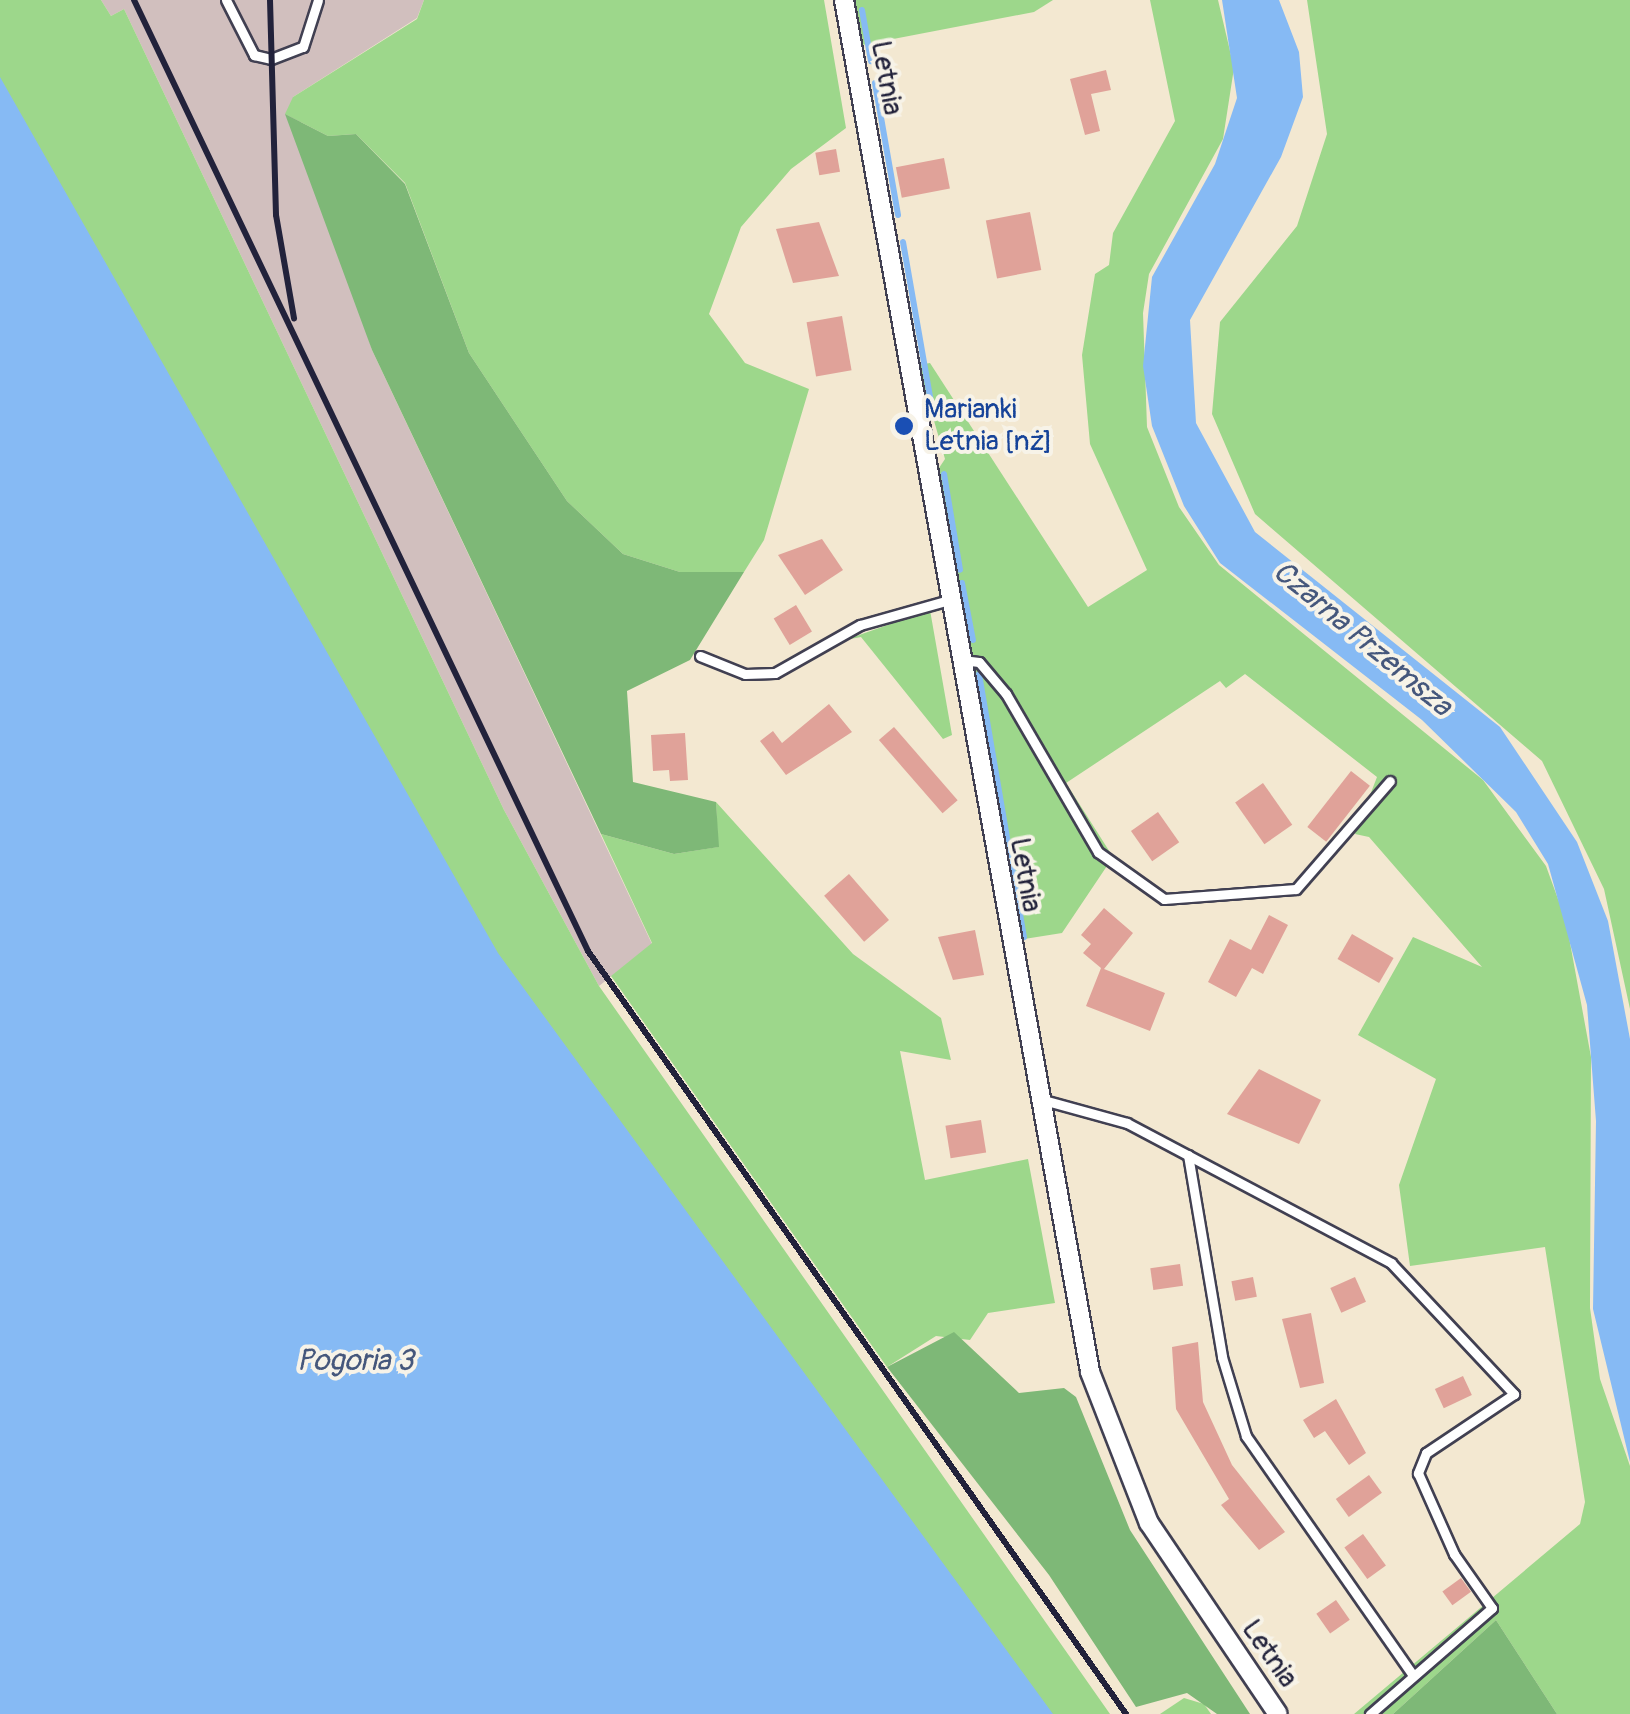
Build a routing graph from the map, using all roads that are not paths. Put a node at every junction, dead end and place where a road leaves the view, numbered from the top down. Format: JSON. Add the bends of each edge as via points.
{"nodes":[{"id":1,"x":226,"y":0,"type":"edge"},
{"id":2,"x":318,"y":0,"type":"edge"},
{"id":3,"x":844,"y":0,"type":"edge"},
{"id":4,"x":949,"y":600,"type":"junction"},
{"id":5,"x":700,"y":656,"type":"dead end"},
{"id":6,"x":959,"y":660,"type":"junction"},
{"id":7,"x":1390,"y":781,"type":"dead end"},
{"id":8,"x":1037,"y":1099,"type":"junction"},
{"id":9,"x":1188,"y":1155,"type":"junction"},
{"id":10,"x":1413,"y":1675,"type":"junction"},
{"id":11,"x":1278,"y":1714,"type":"edge"},
{"id":12,"x":1370,"y":1714,"type":"edge"}],
"edges":[{"from":1,"to":2,"type":"lane","via":[[254,56],[271,59],[303,47]]},
{"from":3,"to":4,"type":"street","name":"Letnia"},
{"from":4,"to":5,"type":"lane","via":[[860,625],[775,673],[745,674]]},
{"from":4,"to":6,"type":"street","name":"Letnia"},
{"from":6,"to":7,"type":"lane","via":[[979,662],[1006,694],[1098,852],[1164,899],[1296,888]]},
{"from":6,"to":8,"type":"street","name":"Letnia"},
{"from":8,"to":9,"type":"lane","via":[[1084,1105]]},
{"from":8,"to":11,"type":"street","name":"Letnia","via":[[1087,1357],[1117,1454],[1172,1563]]},
{"from":9,"to":10,"type":"lane","via":[[1246,1436]]},
{"from":9,"to":10,"type":"lane","via":[[1392,1263],[1514,1394],[1426,1452],[1418,1472],[1454,1554],[1492,1608]]},
{"from":10,"to":12,"type":"lane"}]}
